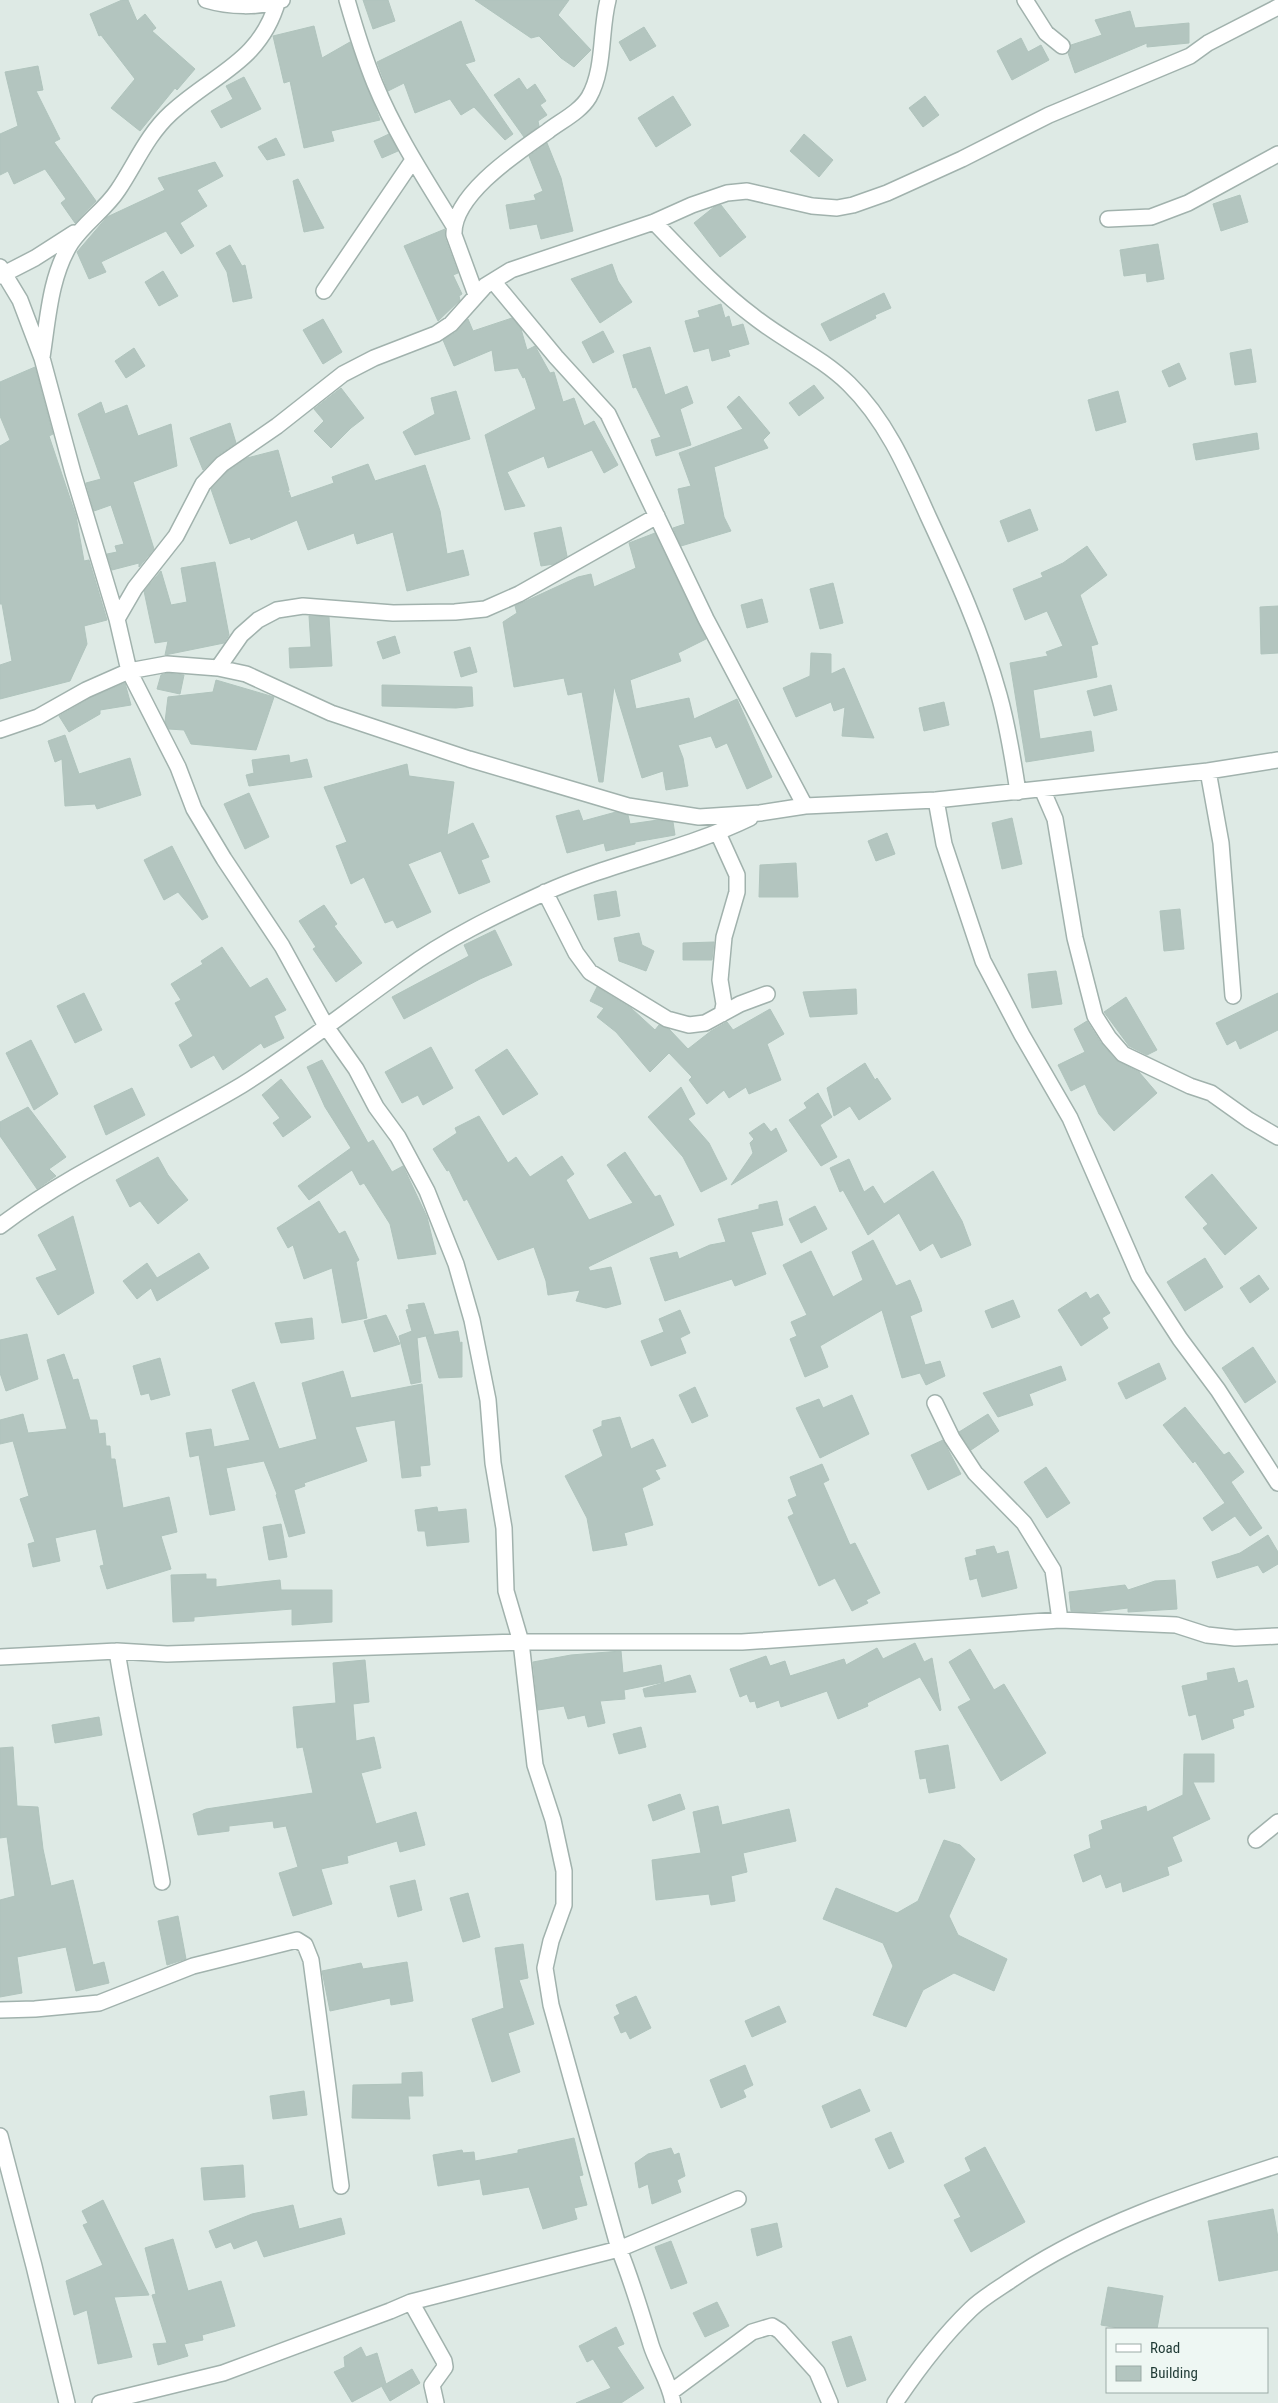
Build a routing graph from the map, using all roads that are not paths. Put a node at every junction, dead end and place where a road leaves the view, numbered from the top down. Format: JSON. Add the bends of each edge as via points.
{"nodes":[{"id":1,"x":206,"y":0,"type":"edge"},
{"id":2,"x":347,"y":0,"type":"edge"},
{"id":3,"x":608,"y":0,"type":"edge"},
{"id":4,"x":1025,"y":0,"type":"edge"},
{"id":5,"x":279,"y":1,"type":"edge"},
{"id":6,"x":1278,"y":7,"type":"edge"},
{"id":7,"x":1062,"y":46,"type":"dead end"},
{"id":8,"x":1278,"y":154,"type":"edge"},
{"id":9,"x":413,"y":160,"type":"junction"},
{"id":10,"x":1108,"y":219,"type":"dead end"},
{"id":11,"x":654,"y":222,"type":"junction"},
{"id":12,"x":454,"y":226,"type":"junction"},
{"id":13,"x":83,"y":227,"type":"junction"},
{"id":14,"x":1,"y":272,"type":"edge"},
{"id":15,"x":492,"y":281,"type":"junction"},
{"id":16,"x":324,"y":291,"type":"dead end"},
{"id":17,"x":476,"y":295,"type":"junction"},
{"id":18,"x":42,"y":358,"type":"junction"},
{"id":19,"x":657,"y":516,"type":"junction"},
{"id":20,"x":116,"y":618,"type":"junction"},
{"id":21,"x":218,"y":668,"type":"junction"},
{"id":22,"x":129,"y":671,"type":"junction"},
{"id":23,"x":0,"y":730,"type":"edge"},
{"id":24,"x":1278,"y":760,"type":"edge"},
{"id":25,"x":1208,"y":771,"type":"junction"},
{"id":26,"x":1042,"y":789,"type":"junction"},
{"id":27,"x":1018,"y":792,"type":"junction"},
{"id":28,"x":936,"y":800,"type":"junction"},
{"id":29,"x":805,"y":806,"type":"junction"},
{"id":30,"x":760,"y":813,"type":"junction"},
{"id":31,"x":718,"y":833,"type":"junction"},
{"id":32,"x":545,"y":892,"type":"junction"},
{"id":33,"x":767,"y":994,"type":"dead end"},
{"id":34,"x":1234,"y":996,"type":"dead end"},
{"id":35,"x":722,"y":1014,"type":"junction"},
{"id":36,"x":327,"y":1028,"type":"junction"},
{"id":37,"x":1278,"y":1137,"type":"edge"},
{"id":38,"x":0,"y":1226,"type":"edge"},
{"id":39,"x":935,"y":1403,"type":"dead end"},
{"id":40,"x":1278,"y":1483,"type":"edge"},
{"id":41,"x":1060,"y":1620,"type":"junction"},
{"id":42,"x":1278,"y":1636,"type":"edge"},
{"id":43,"x":521,"y":1642,"type":"junction"},
{"id":44,"x":117,"y":1651,"type":"junction"},
{"id":45,"x":0,"y":1658,"type":"edge"},
{"id":46,"x":1278,"y":1822,"type":"edge"},
{"id":47,"x":1256,"y":1840,"type":"dead end"},
{"id":48,"x":162,"y":1882,"type":"dead end"},
{"id":49,"x":0,"y":2010,"type":"edge"},
{"id":50,"x":0,"y":2136,"type":"edge"},
{"id":51,"x":1278,"y":2165,"type":"edge"},
{"id":52,"x":341,"y":2186,"type":"dead end"},
{"id":53,"x":738,"y":2199,"type":"dead end"},
{"id":54,"x":619,"y":2249,"type":"junction"},
{"id":55,"x":411,"y":2302,"type":"junction"},
{"id":56,"x":672,"y":2398,"type":"edge"},
{"id":57,"x":67,"y":2403,"type":"edge"},
{"id":58,"x":100,"y":2403,"type":"edge"},
{"id":59,"x":436,"y":2403,"type":"edge"},
{"id":60,"x":830,"y":2403,"type":"edge"},
{"id":61,"x":895,"y":2403,"type":"edge"}],
"edges":[{"from":1,"to":5,"type":"street","via":[[229,5]]},
{"from":2,"to":9,"type":"street","via":[[376,86]]},
{"from":3,"to":12,"type":"street","via":[[598,65],[589,97],[484,182],[464,203]]},
{"from":4,"to":7,"type":"street","via":[[1046,33]]},
{"from":5,"to":13,"type":"street","via":[[254,48],[161,123],[113,197]]},
{"from":6,"to":11,"type":"street","via":[[1208,43],[1190,56],[1049,115],[962,159],[853,205],[837,208],[812,206],[747,191],[710,198]]},
{"from":8,"to":10,"type":"street","via":[[1188,203],[1151,217]]},
{"from":9,"to":12,"type":"street"},
{"from":9,"to":16,"type":"street"},
{"from":11,"to":15,"type":"street","via":[[527,263]]},
{"from":11,"to":27,"type":"street","via":[[752,316],[837,373],[882,424],[924,506],[984,647],[1000,696]]},
{"from":12,"to":17,"type":"street","via":[[456,242]]},
{"from":13,"to":14,"type":"street","via":[[35,258]]},
{"from":13,"to":18,"type":"street","via":[[70,244],[56,281]]},
{"from":14,"to":18,"type":"street","via":[[20,300]]},
{"from":15,"to":17,"type":"street"},
{"from":15,"to":19,"type":"street","via":[[556,357],[602,405]]},
{"from":17,"to":20,"type":"street","via":[[464,312],[444,329],[357,365],[222,464],[203,484],[172,544]]},
{"from":18,"to":20,"type":"street"},
{"from":19,"to":21,"type":"street","via":[[519,594],[485,609],[393,613],[303,606],[277,610],[258,620],[241,635]]},
{"from":19,"to":29,"type":"street","via":[[730,667]]},
{"from":20,"to":22,"type":"street"},
{"from":21,"to":22,"type":"street","via":[[167,664]]},
{"from":21,"to":30,"type":"street","via":[[264,681],[375,728],[628,806],[699,817]]},
{"from":22,"to":23,"type":"street","via":[[38,717]]},
{"from":22,"to":36,"type":"street","via":[[178,767],[194,809],[282,946]]},
{"from":24,"to":25,"type":"street"},
{"from":25,"to":26,"type":"street"},
{"from":25,"to":34,"type":"street","via":[[1221,843]]},
{"from":26,"to":27,"type":"street"},
{"from":26,"to":37,"type":"street","via":[[1055,819],[1073,930],[1095,1016],[1109,1038],[1123,1054],[1211,1093]]},
{"from":27,"to":28,"type":"street"},
{"from":28,"to":29,"type":"street"},
{"from":28,"to":40,"type":"street","via":[[944,844],[983,961],[1070,1118],[1139,1276]]},
{"from":29,"to":30,"type":"street"},
{"from":30,"to":31,"type":"street"},
{"from":31,"to":32,"type":"street"},
{"from":31,"to":35,"type":"street","via":[[737,875],[737,892],[724,937],[720,980],[724,1004]]},
{"from":32,"to":35,"type":"street","via":[[576,953],[590,972],[667,1019],[689,1025],[704,1023]]},
{"from":32,"to":36,"type":"street","via":[[425,956]]},
{"from":33,"to":35,"type":"street"},
{"from":36,"to":38,"type":"street","via":[[242,1084],[82,1172]]},
{"from":36,"to":43,"type":"street","via":[[398,1137],[427,1191],[456,1264],[472,1320],[488,1400],[493,1463],[504,1528],[506,1591]]},
{"from":39,"to":41,"type":"street","via":[[952,1438],[975,1473],[1024,1524],[1053,1570]]},
{"from":41,"to":42,"type":"street","via":[[1176,1625],[1207,1635],[1235,1638]]},
{"from":41,"to":43,"type":"street","via":[[742,1642]]},
{"from":43,"to":44,"type":"street","via":[[166,1654]]},
{"from":43,"to":54,"type":"street","via":[[535,1765],[553,1820],[564,1871],[564,1905],[551,1940],[546,1968],[551,2005]]},
{"from":44,"to":45,"type":"street"},
{"from":44,"to":48,"type":"street"},
{"from":46,"to":47,"type":"street"},
{"from":49,"to":52,"type":"street","via":[[35,2010],[98,2002],[193,1966],[297,1940],[305,1945],[311,1960]]},
{"from":50,"to":57,"type":"street"},
{"from":51,"to":61,"type":"street","via":[[1167,2202],[1108,2226],[1034,2266],[972,2308],[913,2376]]},
{"from":53,"to":54,"type":"street"},
{"from":54,"to":55,"type":"street"},
{"from":54,"to":56,"type":"street"},
{"from":55,"to":58,"type":"street","via":[[223,2373]]},
{"from":55,"to":59,"type":"street","via":[[444,2361],[445,2367],[432,2385]]},
{"from":56,"to":60,"type":"street","via":[[752,2332],[772,2326],[780,2330],[817,2372]]}]}
